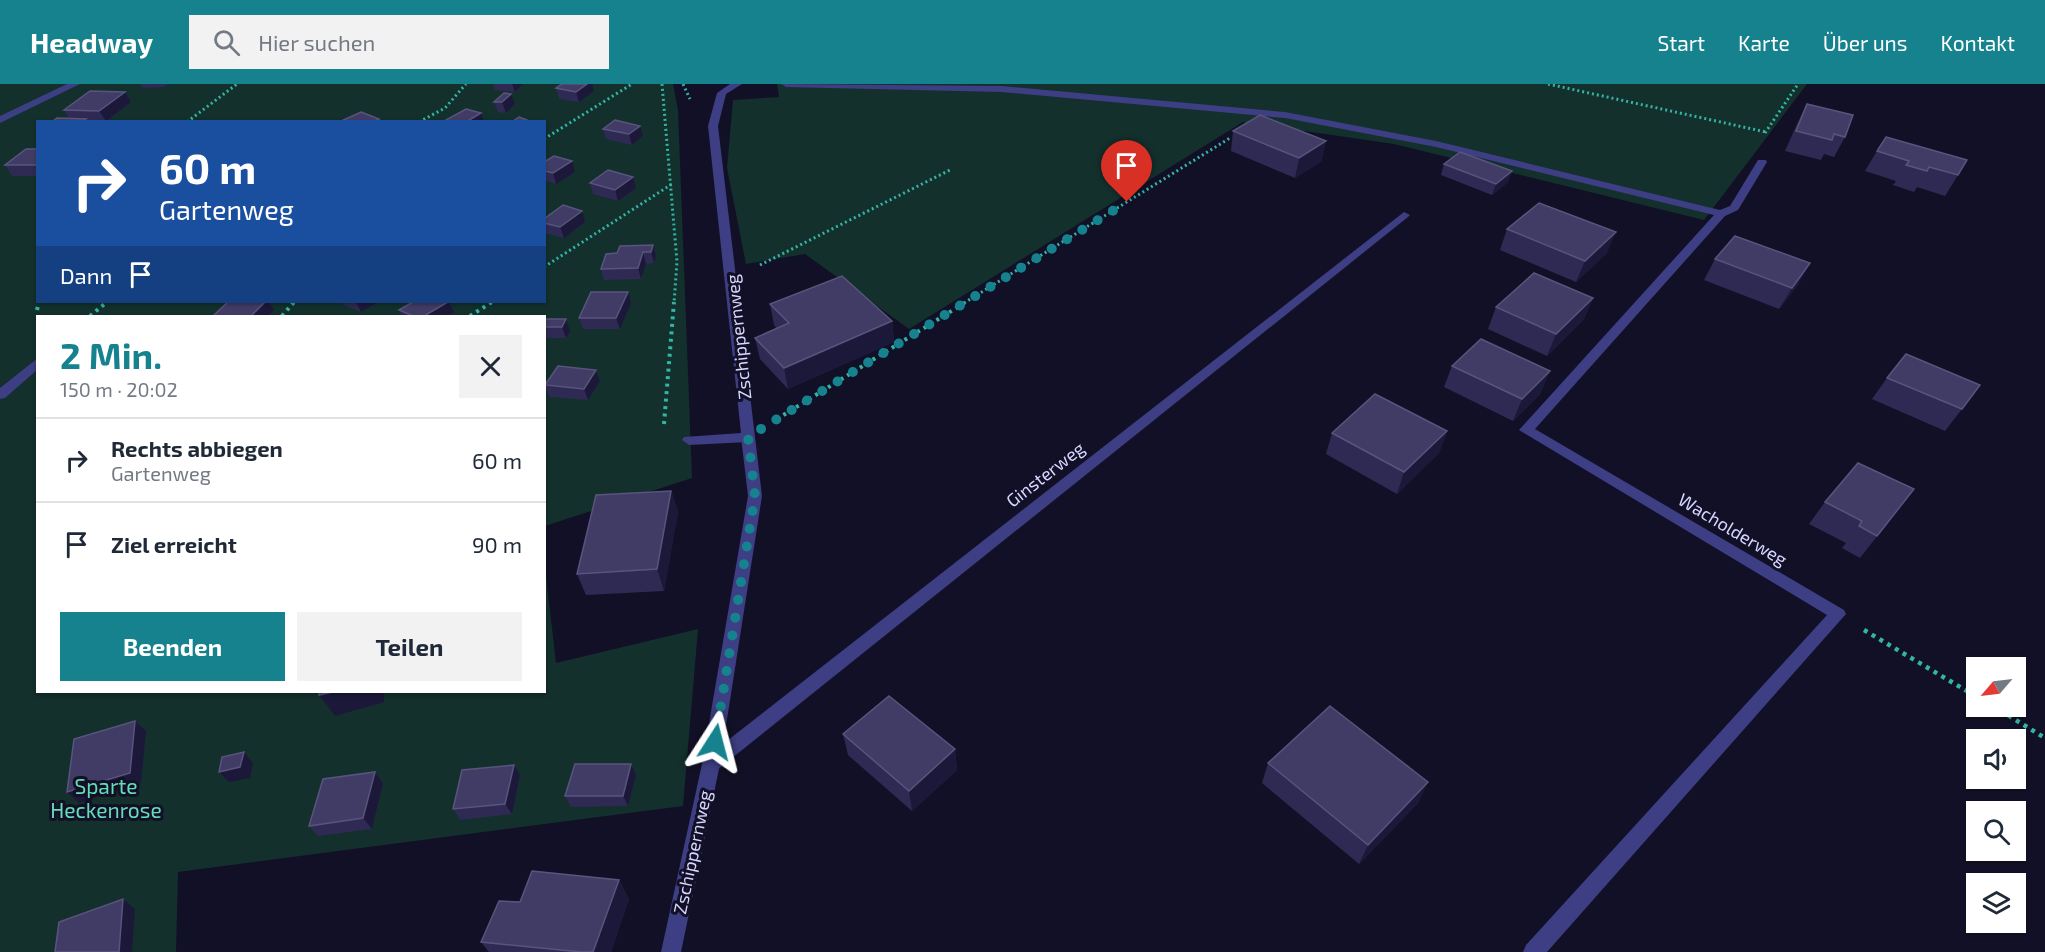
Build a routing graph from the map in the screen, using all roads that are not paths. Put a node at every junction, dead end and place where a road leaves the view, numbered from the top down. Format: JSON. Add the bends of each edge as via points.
{"nodes":[{"id":1,"x":75,"y":84,"type":"edge"},
{"id":2,"x":737,"y":84,"type":"edge"},
{"id":3,"x":786,"y":84,"type":"edge"},
{"id":4,"x":0,"y":120,"type":"edge"},
{"id":5,"x":1762,"y":162,"type":"dead end"},
{"id":6,"x":1721,"y":214,"type":"junction"},
{"id":7,"x":1404,"y":215,"type":"dead end"},
{"id":8,"x":36,"y":364,"type":"edge"},
{"id":9,"x":0,"y":395,"type":"edge"},
{"id":10,"x":748,"y":437,"type":"junction"},
{"id":11,"x":689,"y":440,"type":"dead end"},
{"id":12,"x":711,"y":765,"type":"junction"},
{"id":13,"x":671,"y":952,"type":"edge"},
{"id":14,"x":1533,"y":952,"type":"edge"}],
"edges":[{"from":1,"to":4,"type":"street"},
{"from":2,"to":10,"type":"street","name":"Zschippernweg","via":[[722,93],[713,126]]},
{"from":3,"to":6,"type":"street","via":[[1001,89],[1286,115],[1436,144]]},
{"from":5,"to":6,"type":"street","name":"Wacholderweg","via":[[1734,208]]},
{"from":6,"to":14,"type":"street","name":"Wacholderweg","via":[[1526,430],[1838,614]]},
{"from":7,"to":12,"type":"street","name":"Ginsterweg"},
{"from":8,"to":9,"type":"street"},
{"from":10,"to":11,"type":"street"},
{"from":10,"to":12,"type":"street","name":"Zschippernweg","via":[[755,496]]},
{"from":12,"to":13,"type":"street","name":"Zschippernweg"}]}
